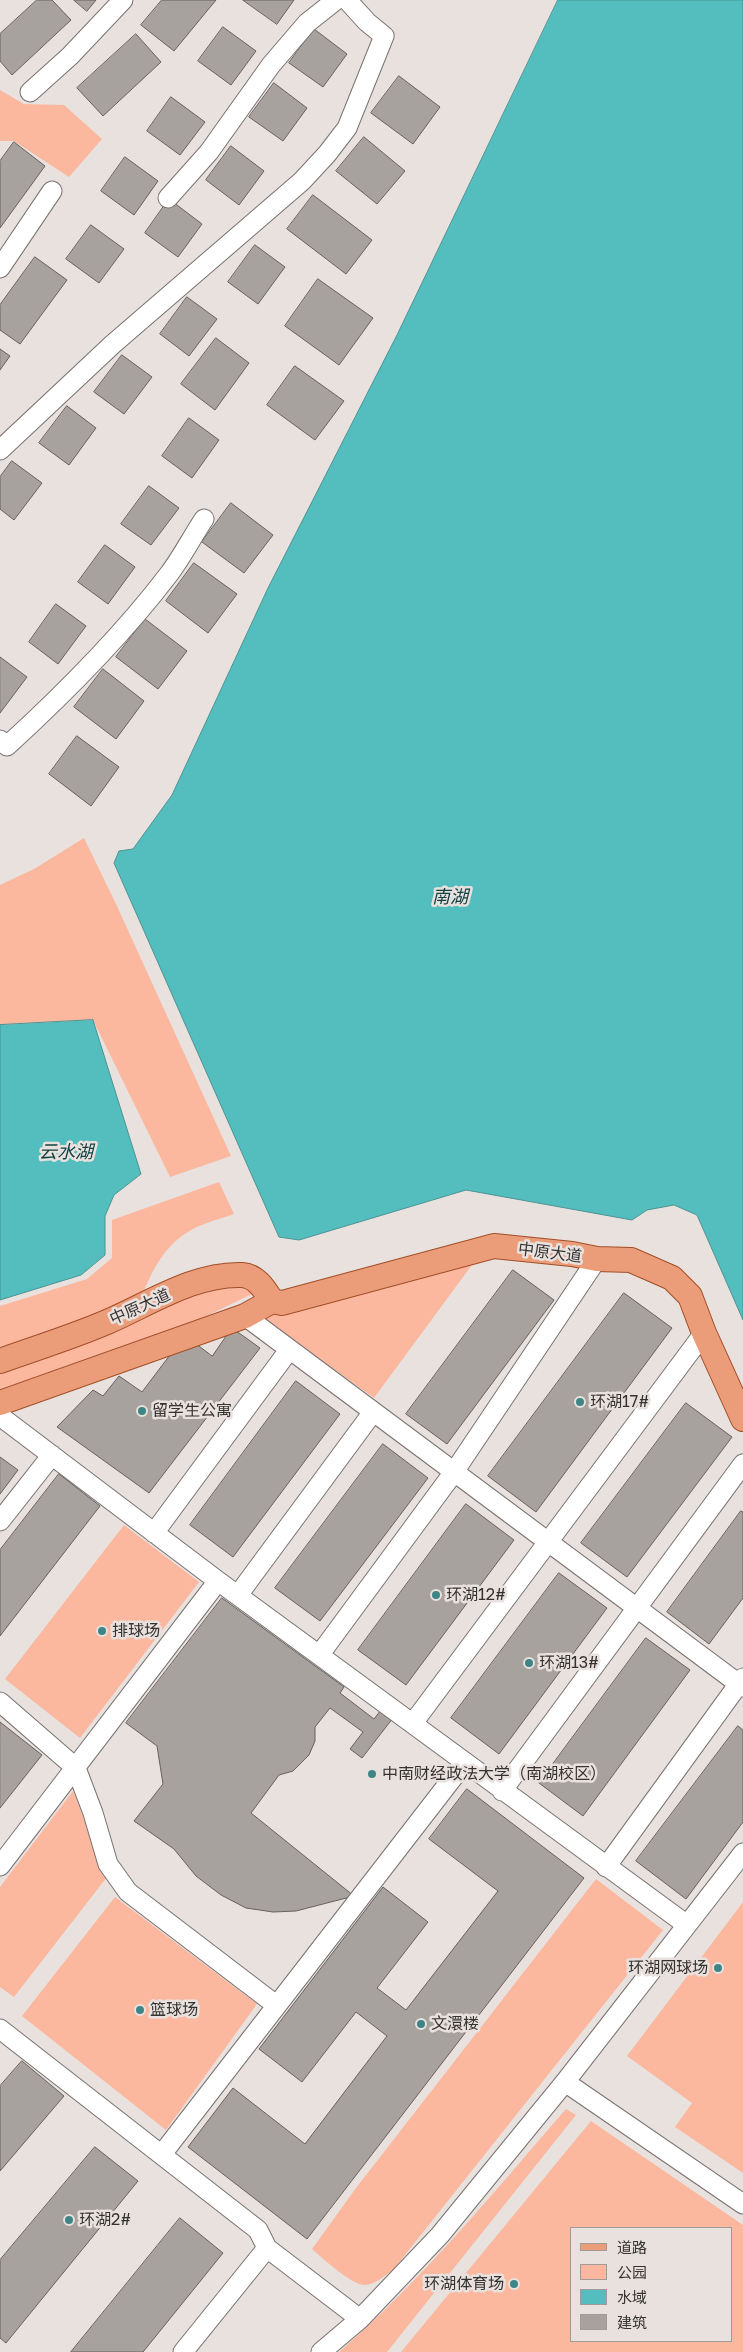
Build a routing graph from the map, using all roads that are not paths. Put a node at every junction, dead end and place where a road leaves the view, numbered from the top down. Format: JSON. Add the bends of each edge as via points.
{"nodes":[{"id":1,"x":123,"y":0,"type":"edge"},
{"id":2,"x":336,"y":0,"type":"edge"},
{"id":3,"x":348,"y":0,"type":"edge"},
{"id":4,"x":30,"y":92,"type":"dead end"},
{"id":5,"x":52,"y":191,"type":"dead end"},
{"id":6,"x":168,"y":198,"type":"dead end"},
{"id":7,"x":0,"y":268,"type":"edge"},
{"id":8,"x":0,"y":450,"type":"edge"},
{"id":9,"x":204,"y":519,"type":"dead end"},
{"id":10,"x":0,"y":740,"type":"edge"},
{"id":11,"x":597,"y":1259,"type":"junction"},
{"id":12,"x":272,"y":1301,"type":"junction"},
{"id":13,"x":245,"y":1316,"type":"junction"},
{"id":14,"x":704,"y":1333,"type":"junction"},
{"id":15,"x":289,"y":1350,"type":"junction"},
{"id":16,"x":0,"y":1362,"type":"edge"},
{"id":17,"x":0,"y":1403,"type":"edge"},
{"id":18,"x":373,"y":1412,"type":"junction"},
{"id":19,"x":0,"y":1416,"type":"edge"},
{"id":20,"x":743,"y":1419,"type":"edge"},
{"id":21,"x":52,"y":1455,"type":"junction"},
{"id":22,"x":743,"y":1464,"type":"edge"},
{"id":23,"x":454,"y":1472,"type":"junction"},
{"id":24,"x":0,"y":1521,"type":"edge"},
{"id":25,"x":154,"y":1533,"type":"junction"},
{"id":26,"x":547,"y":1542,"type":"junction"},
{"id":27,"x":218,"y":1581,"type":"junction"},
{"id":28,"x":238,"y":1595,"type":"junction"},
{"id":29,"x":636,"y":1608,"type":"junction"},
{"id":30,"x":320,"y":1654,"type":"junction"},
{"id":31,"x":742,"y":1683,"type":"edge"},
{"id":32,"x":0,"y":1702,"type":"edge"},
{"id":33,"x":414,"y":1723,"type":"junction"},
{"id":34,"x":466,"y":1762,"type":"junction"},
{"id":35,"x":76,"y":1768,"type":"junction"},
{"id":36,"x":502,"y":1791,"type":"junction"},
{"id":37,"x":742,"y":1854,"type":"edge"},
{"id":38,"x":0,"y":1866,"type":"edge"},
{"id":39,"x":606,"y":1867,"type":"junction"},
{"id":40,"x":687,"y":1925,"type":"junction"},
{"id":41,"x":276,"y":2006,"type":"junction"},
{"id":42,"x":0,"y":2029,"type":"edge"},
{"id":43,"x":564,"y":2082,"type":"junction"},
{"id":44,"x":162,"y":2154,"type":"junction"},
{"id":45,"x":743,"y":2204,"type":"edge"},
{"id":46,"x":267,"y":2248,"type":"junction"},
{"id":47,"x":360,"y":2319,"type":"junction"},
{"id":48,"x":183,"y":2352,"type":"edge"},
{"id":49,"x":321,"y":2352,"type":"edge"}],
"edges":[{"from":1,"to":4,"type":"street","via":[[70,56]]},
{"from":2,"to":6,"type":"street","via":[[307,23],[271,65],[209,152]]},
{"from":3,"to":8,"type":"street","via":[[384,36],[347,128],[328,154],[302,181],[113,344]]},
{"from":5,"to":7,"type":"street"},
{"from":9,"to":10,"type":"street","via":[[169,573],[124,628],[61,696],[7,746]]},
{"from":11,"to":12,"type":"main road","name":"中原大道","via":[[494,1246],[282,1303]]},
{"from":11,"to":14,"type":"main road","name":"中原大道","via":[[631,1260],[672,1278],[690,1296]]},
{"from":11,"to":23,"type":"street"},
{"from":12,"to":13,"type":"main road","name":"中原大道"},
{"from":12,"to":16,"type":"main road","name":"中原大道","via":[[255,1279],[243,1275],[210,1278]]},
{"from":13,"to":15,"type":"street"},
{"from":13,"to":17,"type":"main road","name":"中原大道"},
{"from":14,"to":20,"type":"main road","name":"中原大道"},
{"from":14,"to":26,"type":"street"},
{"from":15,"to":18,"type":"street"},
{"from":15,"to":25,"type":"street"},
{"from":18,"to":23,"type":"street"},
{"from":18,"to":28,"type":"street"},
{"from":19,"to":21,"type":"street"},
{"from":21,"to":24,"type":"street"},
{"from":21,"to":25,"type":"street"},
{"from":22,"to":29,"type":"street"},
{"from":23,"to":26,"type":"street"},
{"from":23,"to":30,"type":"street"},
{"from":25,"to":27,"type":"street"},
{"from":26,"to":29,"type":"street"},
{"from":26,"to":33,"type":"street"},
{"from":27,"to":28,"type":"street"},
{"from":27,"to":35,"type":"street"},
{"from":28,"to":30,"type":"street"},
{"from":29,"to":31,"type":"street"},
{"from":29,"to":36,"type":"street"},
{"from":30,"to":33,"type":"street"},
{"from":31,"to":39,"type":"street"},
{"from":32,"to":35,"type":"street"},
{"from":33,"to":34,"type":"street"},
{"from":34,"to":36,"type":"street"},
{"from":34,"to":41,"type":"street"},
{"from":35,"to":38,"type":"street"},
{"from":35,"to":41,"type":"street","via":[[94,1813],[108,1864],[128,1892]]},
{"from":36,"to":39,"type":"street"},
{"from":37,"to":40,"type":"street"},
{"from":39,"to":40,"type":"street"},
{"from":40,"to":43,"type":"street"},
{"from":41,"to":44,"type":"street"},
{"from":42,"to":44,"type":"street"},
{"from":43,"to":45,"type":"street"},
{"from":43,"to":47,"type":"street","via":[[440,2235]]},
{"from":44,"to":46,"type":"street","via":[[258,2230]]},
{"from":46,"to":47,"type":"street"},
{"from":46,"to":48,"type":"street"},
{"from":47,"to":49,"type":"street"}]}
